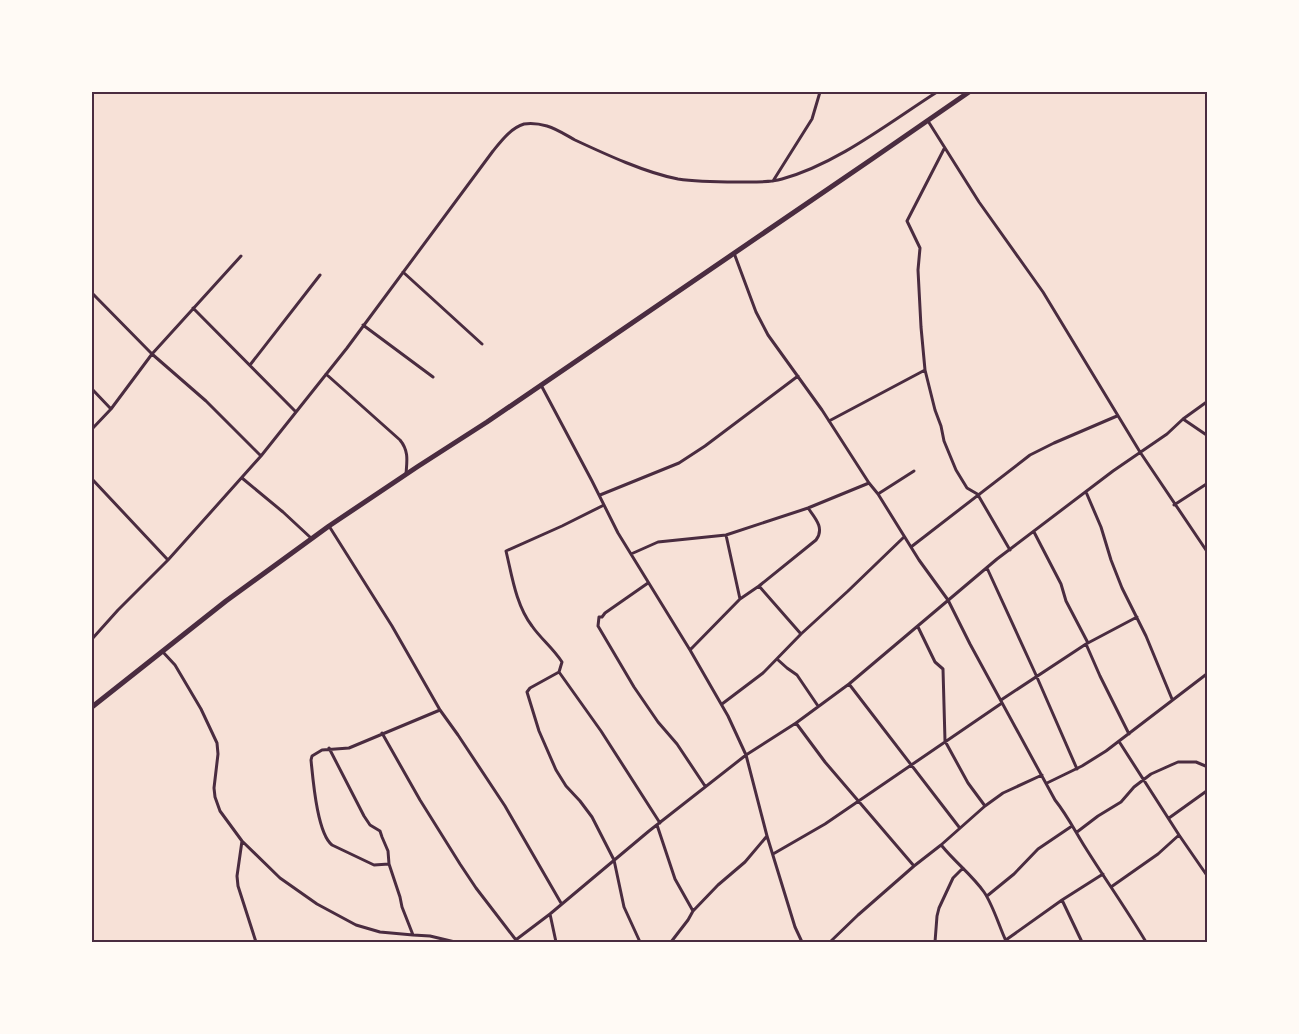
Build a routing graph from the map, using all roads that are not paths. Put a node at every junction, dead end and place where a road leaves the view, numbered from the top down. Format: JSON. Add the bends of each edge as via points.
{"nodes":[{"id":1,"x":820,"y":92,"type":"edge"},
{"id":2,"x":937,"y":92,"type":"edge"},
{"id":3,"x":969,"y":92,"type":"edge"},
{"id":4,"x":927,"y":120,"type":"junction"},
{"id":5,"x":944,"y":149,"type":"junction"},
{"id":6,"x":773,"y":181,"type":"junction"},
{"id":7,"x":734,"y":253,"type":"junction"},
{"id":8,"x":241,"y":256,"type":"dead end"},
{"id":9,"x":403,"y":272,"type":"junction"},
{"id":10,"x":320,"y":275,"type":"dead end"},
{"id":11,"x":92,"y":293,"type":"edge"},
{"id":12,"x":193,"y":308,"type":"junction"},
{"id":13,"x":363,"y":326,"type":"junction"},
{"id":14,"x":482,"y":344,"type":"dead end"},
{"id":15,"x":152,"y":354,"type":"junction"},
{"id":16,"x":250,"y":365,"type":"junction"},
{"id":17,"x":925,"y":370,"type":"junction"},
{"id":18,"x":326,"y":374,"type":"junction"},
{"id":19,"x":798,"y":376,"type":"junction"},
{"id":20,"x":433,"y":377,"type":"dead end"},
{"id":21,"x":541,"y":385,"type":"junction"},
{"id":22,"x":92,"y":388,"type":"edge"},
{"id":23,"x":1208,"y":401,"type":"edge"},
{"id":24,"x":111,"y":409,"type":"junction"},
{"id":25,"x":296,"y":412,"type":"junction"},
{"id":26,"x":1117,"y":416,"type":"junction"},
{"id":27,"x":1183,"y":419,"type":"junction"},
{"id":28,"x":829,"y":421,"type":"junction"},
{"id":29,"x":92,"y":429,"type":"edge"},
{"id":30,"x":1208,"y":436,"type":"edge"},
{"id":31,"x":1140,"y":452,"type":"junction"},
{"id":32,"x":261,"y":456,"type":"junction"},
{"id":33,"x":914,"y":471,"type":"dead end"},
{"id":34,"x":406,"y":474,"type":"junction"},
{"id":35,"x":242,"y":478,"type":"junction"},
{"id":36,"x":92,"y":479,"type":"edge"},
{"id":37,"x":869,"y":483,"type":"junction"},
{"id":38,"x":1208,"y":483,"type":"edge"},
{"id":39,"x":1086,"y":492,"type":"junction"},
{"id":40,"x":878,"y":494,"type":"junction"},
{"id":41,"x":599,"y":495,"type":"junction"},
{"id":42,"x":979,"y":495,"type":"junction"},
{"id":43,"x":604,"y":505,"type":"junction"},
{"id":44,"x":1174,"y":505,"type":"junction"},
{"id":45,"x":808,"y":508,"type":"junction"},
{"id":46,"x":329,"y":526,"type":"junction"},
{"id":47,"x":1034,"y":532,"type":"junction"},
{"id":48,"x":726,"y":535,"type":"junction"},
{"id":49,"x":905,"y":537,"type":"junction"},
{"id":50,"x":312,"y":539,"type":"junction"},
{"id":51,"x":911,"y":547,"type":"junction"},
{"id":52,"x":1010,"y":550,"type":"junction"},
{"id":53,"x":1208,"y":553,"type":"edge"},
{"id":54,"x":630,"y":555,"type":"junction"},
{"id":55,"x":168,"y":560,"type":"junction"},
{"id":56,"x":987,"y":568,"type":"junction"},
{"id":57,"x":648,"y":583,"type":"junction"},
{"id":58,"x":759,"y":586,"type":"junction"},
{"id":59,"x":740,"y":599,"type":"junction"},
{"id":60,"x":948,"y":600,"type":"junction"},
{"id":61,"x":1137,"y":617,"type":"junction"},
{"id":62,"x":918,"y":627,"type":"junction"},
{"id":63,"x":801,"y":634,"type":"junction"},
{"id":64,"x":92,"y":639,"type":"edge"},
{"id":65,"x":1087,"y":643,"type":"junction"},
{"id":66,"x":690,"y":650,"type":"junction"},
{"id":67,"x":162,"y":651,"type":"junction"},
{"id":68,"x":777,"y":658,"type":"junction"},
{"id":69,"x":560,"y":672,"type":"junction"},
{"id":70,"x":1208,"y":673,"type":"edge"},
{"id":71,"x":1036,"y":675,"type":"junction"},
{"id":72,"x":849,"y":684,"type":"junction"},
{"id":73,"x":1172,"y":699,"type":"junction"},
{"id":74,"x":1002,"y":701,"type":"junction"},
{"id":75,"x":722,"y":704,"type":"junction"},
{"id":76,"x":818,"y":706,"type":"junction"},
{"id":77,"x":92,"y":707,"type":"edge"},
{"id":78,"x":440,"y":710,"type":"junction"},
{"id":79,"x":796,"y":723,"type":"junction"},
{"id":80,"x":382,"y":733,"type":"junction"},
{"id":81,"x":1129,"y":734,"type":"junction"},
{"id":82,"x":945,"y":741,"type":"junction"},
{"id":83,"x":1119,"y":742,"type":"junction"},
{"id":84,"x":329,"y":748,"type":"junction"},
{"id":85,"x":746,"y":755,"type":"junction"},
{"id":86,"x":911,"y":766,"type":"junction"},
{"id":87,"x":1207,"y":766,"type":"edge"},
{"id":88,"x":1077,"y":769,"type":"junction"},
{"id":89,"x":1042,"y":775,"type":"junction"},
{"id":90,"x":1143,"y":779,"type":"junction"},
{"id":91,"x":1047,"y":783,"type":"junction"},
{"id":92,"x":705,"y":786,"type":"junction"},
{"id":93,"x":1208,"y":790,"type":"edge"},
{"id":94,"x":858,"y":801,"type":"junction"},
{"id":95,"x":985,"y":806,"type":"junction"},
{"id":96,"x":1169,"y":818,"type":"junction"},
{"id":97,"x":659,"y":824,"type":"junction"},
{"id":98,"x":1072,"y":826,"type":"junction"},
{"id":99,"x":960,"y":828,"type":"junction"},
{"id":100,"x":1077,"y":832,"type":"junction"},
{"id":101,"x":1179,"y":835,"type":"junction"},
{"id":102,"x":767,"y":836,"type":"junction"},
{"id":103,"x":242,"y":841,"type":"junction"},
{"id":104,"x":941,"y":845,"type":"junction"},
{"id":105,"x":773,"y":854,"type":"junction"},
{"id":106,"x":614,"y":860,"type":"junction"},
{"id":107,"x":389,"y":864,"type":"junction"},
{"id":108,"x":914,"y":866,"type":"junction"},
{"id":109,"x":963,"y":868,"type":"junction"},
{"id":110,"x":1103,"y":874,"type":"junction"},
{"id":111,"x":1208,"y":877,"type":"edge"},
{"id":112,"x":1111,"y":887,"type":"junction"},
{"id":113,"x":987,"y":896,"type":"junction"},
{"id":114,"x":1062,"y":900,"type":"junction"},
{"id":115,"x":561,"y":904,"type":"junction"},
{"id":116,"x":693,"y":911,"type":"junction"},
{"id":117,"x":550,"y":914,"type":"junction"},
{"id":118,"x":413,"y":935,"type":"junction"},
{"id":119,"x":514,"y":941,"type":"edge"},
{"id":120,"x":256,"y":942,"type":"edge"},
{"id":121,"x":455,"y":942,"type":"edge"},
{"id":122,"x":556,"y":942,"type":"edge"},
{"id":123,"x":640,"y":942,"type":"edge"},
{"id":124,"x":671,"y":942,"type":"edge"},
{"id":125,"x":802,"y":942,"type":"edge"},
{"id":126,"x":830,"y":942,"type":"edge"},
{"id":127,"x":935,"y":942,"type":"edge"},
{"id":128,"x":1005,"y":942,"type":"edge"},
{"id":129,"x":1082,"y":942,"type":"edge"},
{"id":130,"x":1146,"y":942,"type":"edge"}],
"edges":[{"from":1,"to":6,"type":"street","via":[[812,119]]},
{"from":2,"to":6,"type":"street","via":[[842,154]]},
{"from":3,"to":4,"type":"highway"},
{"from":4,"to":5,"type":"street"},
{"from":4,"to":7,"type":"highway"},
{"from":5,"to":17,"type":"street","via":[[907,221],[920,248]]},
{"from":5,"to":26,"type":"street","via":[[1043,292]]},
{"from":6,"to":9,"type":"street","via":[[678,179],[640,168],[548,126],[525,124],[509,133],[493,151]]},
{"from":7,"to":19,"type":"street","via":[[761,324]]},
{"from":7,"to":21,"type":"highway"},
{"from":8,"to":12,"type":"street"},
{"from":9,"to":13,"type":"street"},
{"from":9,"to":14,"type":"street"},
{"from":10,"to":16,"type":"street"},
{"from":11,"to":15,"type":"street"},
{"from":12,"to":15,"type":"street"},
{"from":12,"to":16,"type":"street"},
{"from":13,"to":18,"type":"street"},
{"from":13,"to":20,"type":"street"},
{"from":15,"to":24,"type":"street"},
{"from":15,"to":32,"type":"street"},
{"from":16,"to":25,"type":"street"},
{"from":17,"to":28,"type":"street"},
{"from":17,"to":42,"type":"street","via":[[953,464],[967,488]]},
{"from":18,"to":25,"type":"street"},
{"from":18,"to":34,"type":"street","via":[[405,446]]},
{"from":19,"to":28,"type":"street"},
{"from":19,"to":41,"type":"street","via":[[679,463]]},
{"from":21,"to":34,"type":"highway"},
{"from":21,"to":41,"type":"street"},
{"from":22,"to":24,"type":"street"},
{"from":23,"to":27,"type":"street"},
{"from":24,"to":29,"type":"street"},
{"from":25,"to":32,"type":"street"},
{"from":26,"to":31,"type":"street"},
{"from":26,"to":42,"type":"street","via":[[1030,455]]},
{"from":27,"to":30,"type":"street"},
{"from":27,"to":31,"type":"street"},
{"from":28,"to":37,"type":"street"},
{"from":31,"to":39,"type":"street"},
{"from":31,"to":44,"type":"street"},
{"from":32,"to":35,"type":"street"},
{"from":33,"to":40,"type":"street"},
{"from":34,"to":46,"type":"highway"},
{"from":35,"to":50,"type":"street"},
{"from":35,"to":55,"type":"street"},
{"from":36,"to":55,"type":"street"},
{"from":37,"to":40,"type":"street"},
{"from":37,"to":45,"type":"street"},
{"from":38,"to":44,"type":"street"},
{"from":39,"to":47,"type":"street"},
{"from":39,"to":61,"type":"street"},
{"from":40,"to":49,"type":"street"},
{"from":41,"to":43,"type":"street"},
{"from":42,"to":51,"type":"street"},
{"from":42,"to":52,"type":"street"},
{"from":43,"to":54,"type":"street"},
{"from":43,"to":69,"type":"street","via":[[506,551],[520,604],[530,625],[562,662]]},
{"from":44,"to":53,"type":"street"},
{"from":45,"to":48,"type":"street"},
{"from":45,"to":58,"type":"street","via":[[820,526],[819,536]]},
{"from":46,"to":50,"type":"highway"},
{"from":46,"to":78,"type":"street","via":[[393,626]]},
{"from":47,"to":52,"type":"street"},
{"from":47,"to":65,"type":"street"},
{"from":48,"to":54,"type":"street","via":[[658,542]]},
{"from":48,"to":59,"type":"street"},
{"from":49,"to":51,"type":"street"},
{"from":49,"to":63,"type":"street"},
{"from":50,"to":67,"type":"highway"},
{"from":51,"to":60,"type":"street"},
{"from":52,"to":56,"type":"street"},
{"from":54,"to":57,"type":"street"},
{"from":55,"to":64,"type":"street"},
{"from":56,"to":60,"type":"street"},
{"from":56,"to":71,"type":"street"},
{"from":57,"to":66,"type":"street"},
{"from":57,"to":92,"type":"street","via":[[599,617],[598,626],[634,687]]},
{"from":58,"to":59,"type":"street"},
{"from":58,"to":63,"type":"street"},
{"from":59,"to":66,"type":"street"},
{"from":60,"to":62,"type":"street"},
{"from":60,"to":74,"type":"street"},
{"from":61,"to":65,"type":"street"},
{"from":61,"to":73,"type":"street"},
{"from":62,"to":72,"type":"street"},
{"from":62,"to":82,"type":"street","via":[[935,662],[944,669]]},
{"from":63,"to":68,"type":"street"},
{"from":65,"to":71,"type":"street"},
{"from":65,"to":81,"type":"street"},
{"from":66,"to":75,"type":"street"},
{"from":67,"to":77,"type":"highway"},
{"from":67,"to":103,"type":"street","via":[[175,665],[217,743],[215,797]]},
{"from":68,"to":75,"type":"street"},
{"from":68,"to":76,"type":"street","via":[[797,675]]},
{"from":69,"to":97,"type":"street"},
{"from":69,"to":106,"type":"street","via":[[526,692],[556,770],[592,817]]},
{"from":70,"to":73,"type":"street"},
{"from":71,"to":74,"type":"street"},
{"from":71,"to":88,"type":"street"},
{"from":72,"to":76,"type":"street"},
{"from":72,"to":86,"type":"street"},
{"from":73,"to":81,"type":"street"},
{"from":74,"to":82,"type":"street"},
{"from":74,"to":89,"type":"street"},
{"from":75,"to":85,"type":"street"},
{"from":76,"to":79,"type":"street"},
{"from":78,"to":80,"type":"street"},
{"from":78,"to":115,"type":"street","via":[[505,806]]},
{"from":79,"to":85,"type":"street"},
{"from":79,"to":94,"type":"street"},
{"from":80,"to":84,"type":"street","via":[[349,747]]},
{"from":80,"to":119,"type":"street","via":[[460,864]]},
{"from":81,"to":83,"type":"street"},
{"from":82,"to":86,"type":"street"},
{"from":82,"to":95,"type":"street"},
{"from":83,"to":88,"type":"street"},
{"from":83,"to":90,"type":"street"},
{"from":84,"to":107,"type":"street","via":[[364,816],[381,833]]},
{"from":84,"to":107,"type":"street","via":[[317,752],[311,760],[316,801],[327,841],[374,865]]},
{"from":85,"to":92,"type":"street"},
{"from":85,"to":102,"type":"street"},
{"from":86,"to":94,"type":"street"},
{"from":86,"to":99,"type":"street"},
{"from":87,"to":90,"type":"street","via":[[1178,762]]},
{"from":88,"to":91,"type":"street"},
{"from":89,"to":91,"type":"street"},
{"from":89,"to":95,"type":"street"},
{"from":90,"to":96,"type":"street"},
{"from":90,"to":100,"type":"street","via":[[1124,800]]},
{"from":91,"to":98,"type":"street"},
{"from":92,"to":97,"type":"street"},
{"from":93,"to":96,"type":"street"},
{"from":94,"to":105,"type":"street"},
{"from":94,"to":108,"type":"street"},
{"from":95,"to":99,"type":"street"},
{"from":96,"to":101,"type":"street"},
{"from":97,"to":106,"type":"street"},
{"from":97,"to":116,"type":"street","via":[[675,879]]},
{"from":98,"to":100,"type":"street"},
{"from":98,"to":113,"type":"street","via":[[1038,849]]},
{"from":99,"to":104,"type":"street"},
{"from":100,"to":110,"type":"street"},
{"from":101,"to":111,"type":"street"},
{"from":101,"to":112,"type":"street"},
{"from":102,"to":105,"type":"street"},
{"from":102,"to":116,"type":"street"},
{"from":103,"to":118,"type":"street","via":[[280,878],[317,904],[356,925]]},
{"from":103,"to":120,"type":"street","via":[[238,886]]},
{"from":104,"to":108,"type":"street"},
{"from":104,"to":109,"type":"street"},
{"from":105,"to":125,"type":"street"},
{"from":106,"to":115,"type":"street"},
{"from":106,"to":123,"type":"street","via":[[624,908]]},
{"from":107,"to":118,"type":"street"},
{"from":108,"to":126,"type":"street"},
{"from":109,"to":113,"type":"street"},
{"from":109,"to":127,"type":"street","via":[[953,878],[939,908]]},
{"from":110,"to":112,"type":"street"},
{"from":110,"to":114,"type":"street"},
{"from":112,"to":130,"type":"street"},
{"from":113,"to":128,"type":"street"},
{"from":114,"to":128,"type":"street"},
{"from":114,"to":129,"type":"street"},
{"from":115,"to":117,"type":"street"},
{"from":116,"to":124,"type":"street"},
{"from":117,"to":119,"type":"street"},
{"from":117,"to":122,"type":"street"},
{"from":118,"to":121,"type":"street"}]}
